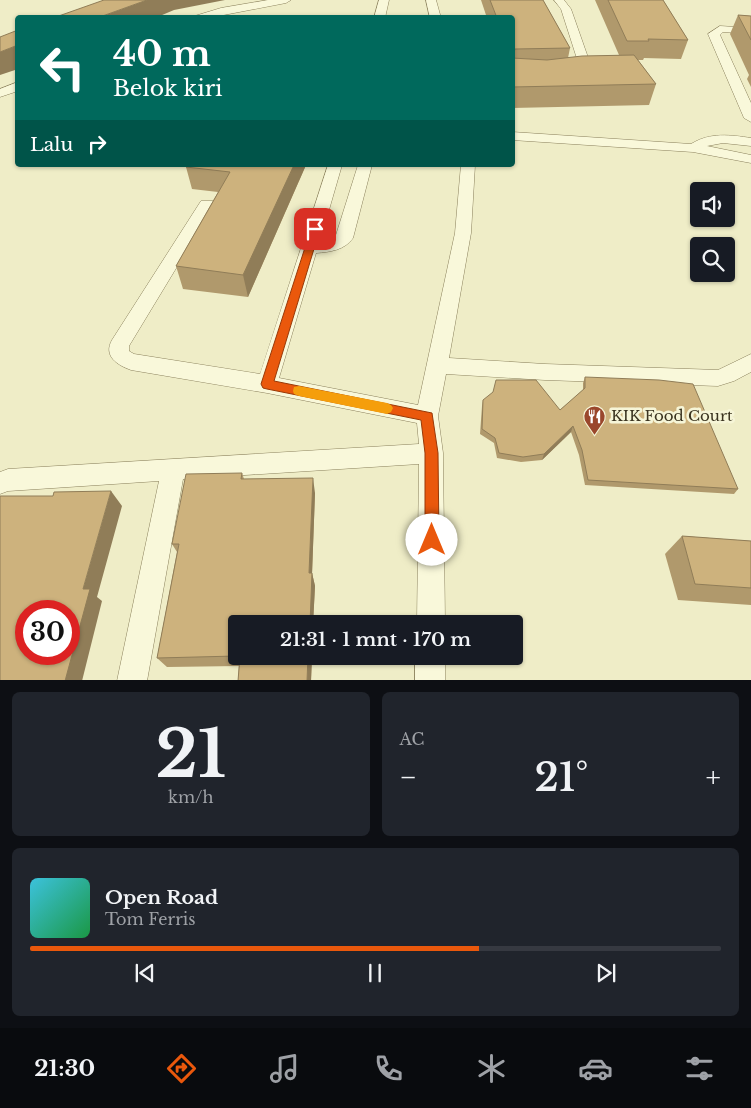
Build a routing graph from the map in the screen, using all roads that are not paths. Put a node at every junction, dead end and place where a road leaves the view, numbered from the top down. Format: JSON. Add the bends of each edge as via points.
{"nodes":[{"id":1,"x":286,"y":0,"type":"edge"},
{"id":2,"x":384,"y":0,"type":"edge"},
{"id":3,"x":431,"y":0,"type":"edge"},
{"id":4,"x":559,"y":0,"type":"edge"},
{"id":5,"x":203,"y":15,"type":"edge"},
{"id":6,"x":380,"y":15,"type":"edge"},
{"id":7,"x":435,"y":15,"type":"edge"},
{"id":8,"x":751,"y":31,"type":"edge"},
{"id":9,"x":555,"y":73,"type":"edge"},
{"id":10,"x":15,"y":87,"type":"edge"},
{"id":11,"x":0,"y":94,"type":"edge"},
{"id":12,"x":751,"y":118,"type":"edge"},
{"id":13,"x":515,"y":136,"type":"edge"},
{"id":14,"x":751,"y":142,"type":"edge"},
{"id":15,"x":693,"y":148,"type":"junction"},
{"id":16,"x":751,"y":159,"type":"edge"},
{"id":17,"x":334,"y":167,"type":"edge"},
{"id":18,"x":364,"y":167,"type":"edge"},
{"id":19,"x":468,"y":167,"type":"edge"},
{"id":20,"x":207,"y":204,"type":"dead end"},
{"id":21,"x":309,"y":248,"type":"junction"},
{"id":22,"x":751,"y":362,"type":"edge"},
{"id":23,"x":438,"y":365,"type":"junction"},
{"id":24,"x":267,"y":384,"type":"junction"},
{"id":25,"x":427,"y":416,"type":"junction"},
{"id":26,"x":431,"y":453,"type":"junction"},
{"id":27,"x":173,"y":470,"type":"junction"},
{"id":28,"x":0,"y":483,"type":"edge"},
{"id":29,"x":431,"y":615,"type":"edge"},
{"id":30,"x":430,"y":665,"type":"edge"},
{"id":31,"x":132,"y":680,"type":"edge"},
{"id":32,"x":430,"y":680,"type":"edge"}],
"edges":[{"from":1,"to":5,"type":"street"},
{"from":2,"to":6,"type":"street"},
{"from":3,"to":7,"type":"street"},
{"from":4,"to":9,"type":"street","via":[[566,9],[585,66],[576,72]]},
{"from":8,"to":12,"type":"street","via":[[720,29],[714,34]]},
{"from":10,"to":11,"type":"street"},
{"from":13,"to":15,"type":"street"},
{"from":14,"to":15,"type":"street","via":[[714,139]]},
{"from":15,"to":16,"type":"street"},
{"from":17,"to":21,"type":"street"},
{"from":18,"to":21,"type":"street","via":[[344,238],[331,246]]},
{"from":19,"to":23,"type":"street","via":[[464,233]]},
{"from":20,"to":24,"type":"street","via":[[119,345],[119,352],[123,359],[131,362]]},
{"from":21,"to":24,"type":"street"},
{"from":22,"to":23,"type":"street","via":[[718,378]]},
{"from":23,"to":25,"type":"street"},
{"from":24,"to":25,"type":"street"},
{"from":25,"to":26,"type":"street"},
{"from":26,"to":27,"type":"street"},
{"from":26,"to":29,"type":"street"},
{"from":27,"to":28,"type":"street"},
{"from":27,"to":31,"type":"street"},
{"from":30,"to":32,"type":"street"}]}
